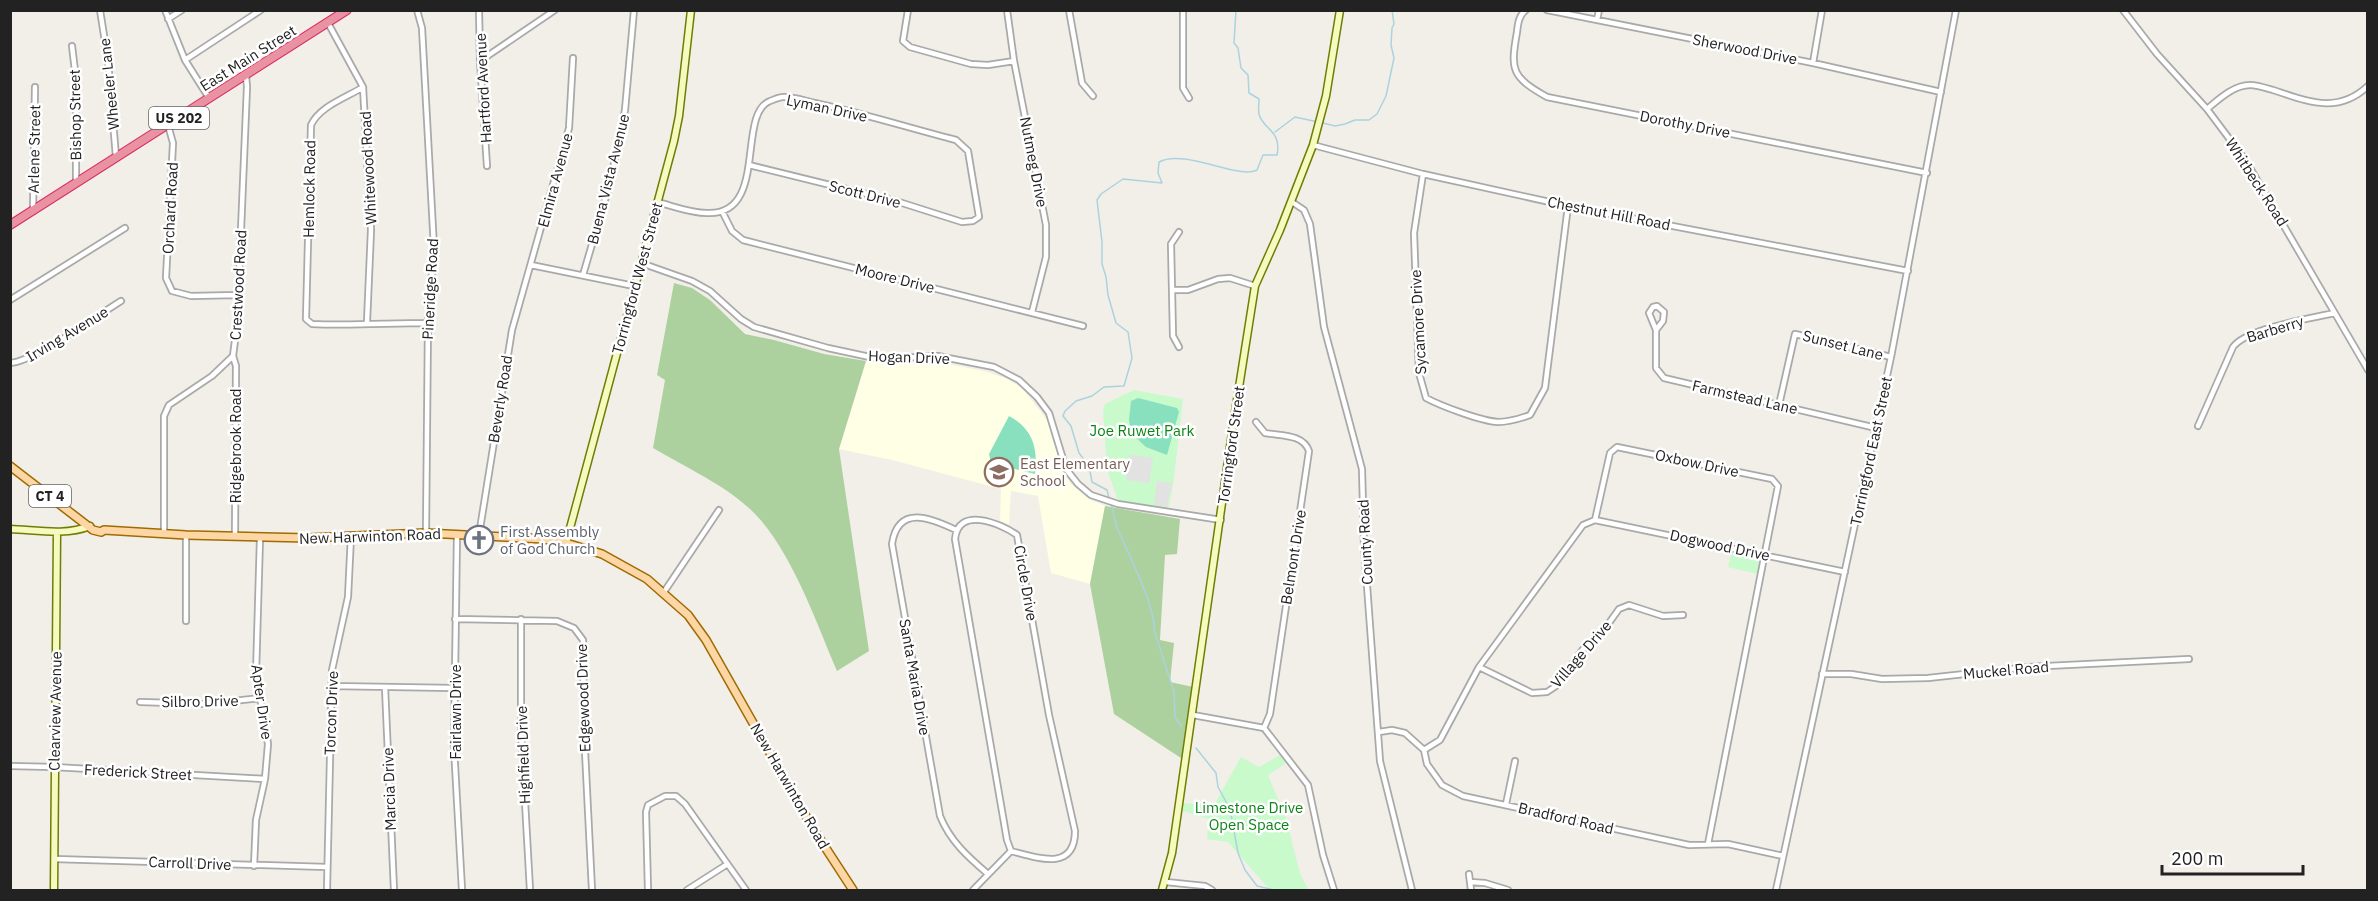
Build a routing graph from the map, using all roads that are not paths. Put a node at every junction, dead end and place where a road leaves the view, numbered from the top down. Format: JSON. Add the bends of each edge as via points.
{"nodes":[{"id":1,"x":100,"y":10,"type":"edge"},
{"id":2,"x":165,"y":10,"type":"edge"},
{"id":3,"x":182,"y":10,"type":"edge"},
{"id":4,"x":261,"y":10,"type":"edge"},
{"id":5,"x":347,"y":10,"type":"edge"},
{"id":6,"x":417,"y":10,"type":"edge"},
{"id":7,"x":479,"y":10,"type":"edge"},
{"id":8,"x":555,"y":10,"type":"edge"},
{"id":9,"x":634,"y":10,"type":"edge"},
{"id":10,"x":691,"y":10,"type":"edge"},
{"id":11,"x":908,"y":10,"type":"edge"},
{"id":12,"x":1007,"y":10,"type":"edge"},
{"id":13,"x":1069,"y":10,"type":"edge"},
{"id":14,"x":1183,"y":10,"type":"edge"},
{"id":15,"x":1340,"y":10,"type":"edge"},
{"id":16,"x":1526,"y":10,"type":"edge"},
{"id":17,"x":1547,"y":10,"type":"edge"},
{"id":18,"x":1599,"y":10,"type":"edge"},
{"id":19,"x":1822,"y":10,"type":"edge"},
{"id":20,"x":1956,"y":10,"type":"edge"},
{"id":21,"x":2123,"y":10,"type":"edge"},
{"id":22,"x":168,"y":19,"type":"junction"},
{"id":23,"x":1597,"y":20,"type":"junction"},
{"id":24,"x":328,"y":23,"type":"junction"},
{"id":25,"x":72,"y":46,"type":"dead end"},
{"id":26,"x":573,"y":58,"type":"dead end"},
{"id":27,"x":185,"y":60,"type":"junction"},
{"id":28,"x":480,"y":61,"type":"junction"},
{"id":29,"x":1014,"y":61,"type":"junction"},
{"id":30,"x":1813,"y":63,"type":"junction"},
{"id":31,"x":246,"y":76,"type":"junction"},
{"id":32,"x":2367,"y":86,"type":"edge"},
{"id":33,"x":35,"y":87,"type":"dead end"},
{"id":34,"x":363,"y":87,"type":"junction"},
{"id":35,"x":1941,"y":92,"type":"junction"},
{"id":36,"x":1093,"y":96,"type":"dead end"},
{"id":37,"x":209,"y":98,"type":"junction"},
{"id":38,"x":1190,"y":98,"type":"dead end"},
{"id":39,"x":2207,"y":109,"type":"junction"},
{"id":40,"x":168,"y":124,"type":"junction"},
{"id":41,"x":1312,"y":145,"type":"junction"},
{"id":42,"x":116,"y":157,"type":"junction"},
{"id":43,"x":750,"y":165,"type":"junction"},
{"id":44,"x":487,"y":166,"type":"dead end"},
{"id":45,"x":1927,"y":173,"type":"junction"},
{"id":46,"x":1423,"y":174,"type":"junction"},
{"id":47,"x":76,"y":183,"type":"junction"},
{"id":48,"x":657,"y":202,"type":"junction"},
{"id":49,"x":1292,"y":202,"type":"junction"},
{"id":50,"x":1568,"y":206,"type":"junction"},
{"id":51,"x":33,"y":211,"type":"junction"},
{"id":52,"x":722,"y":211,"type":"junction"},
{"id":53,"x":979,"y":217,"type":"joint"},
{"id":54,"x":10,"y":225,"type":"edge"},
{"id":55,"x":124,"y":228,"type":"dead end"},
{"id":56,"x":1179,"y":232,"type":"dead end"},
{"id":57,"x":641,"y":263,"type":"junction"},
{"id":58,"x":531,"y":265,"type":"junction"},
{"id":59,"x":1908,"y":271,"type":"junction"},
{"id":60,"x":583,"y":275,"type":"junction"},
{"id":61,"x":634,"y":286,"type":"junction"},
{"id":62,"x":1255,"y":286,"type":"junction"},
{"id":63,"x":1172,"y":290,"type":"junction"},
{"id":64,"x":238,"y":295,"type":"junction"},
{"id":65,"x":10,"y":300,"type":"edge"},
{"id":66,"x":121,"y":301,"type":"dead end"},
{"id":67,"x":1032,"y":312,"type":"junction"},
{"id":68,"x":2334,"y":313,"type":"junction"},
{"id":69,"x":368,"y":322,"type":"junction"},
{"id":70,"x":428,"y":323,"type":"junction"},
{"id":71,"x":1083,"y":326,"type":"dead end"},
{"id":72,"x":1656,"y":330,"type":"junction"},
{"id":73,"x":1179,"y":347,"type":"dead end"},
{"id":74,"x":233,"y":356,"type":"junction"},
{"id":75,"x":1891,"y":357,"type":"junction"},
{"id":76,"x":10,"y":363,"type":"edge"},
{"id":77,"x":2367,"y":370,"type":"edge"},
{"id":78,"x":1779,"y":405,"type":"junction"},
{"id":79,"x":1256,"y":422,"type":"dead end"},
{"id":80,"x":2198,"y":426,"type":"dead end"},
{"id":81,"x":1876,"y":428,"type":"junction"},
{"id":82,"x":10,"y":466,"type":"edge"},
{"id":83,"x":719,"y":510,"type":"dead end"},
{"id":84,"x":1221,"y":520,"type":"junction"},
{"id":85,"x":1595,"y":520,"type":"junction"},
{"id":86,"x":90,"y":526,"type":"junction"},
{"id":87,"x":10,"y":529,"type":"edge"},
{"id":88,"x":956,"y":530,"type":"junction"},
{"id":89,"x":57,"y":532,"type":"junction"},
{"id":90,"x":426,"y":533,"type":"junction"},
{"id":91,"x":164,"y":534,"type":"junction"},
{"id":92,"x":457,"y":534,"type":"junction"},
{"id":93,"x":186,"y":535,"type":"junction"},
{"id":94,"x":479,"y":535,"type":"junction"},
{"id":95,"x":235,"y":536,"type":"junction"},
{"id":96,"x":351,"y":536,"type":"junction"},
{"id":97,"x":260,"y":538,"type":"junction"},
{"id":98,"x":566,"y":543,"type":"junction"},
{"id":99,"x":1764,"y":554,"type":"junction"},
{"id":100,"x":1845,"y":572,"type":"junction"},
{"id":101,"x":664,"y":592,"type":"junction"},
{"id":102,"x":1683,"y":615,"type":"dead end"},
{"id":103,"x":455,"y":619,"type":"junction"},
{"id":104,"x":521,"y":619,"type":"junction"},
{"id":105,"x":186,"y":621,"type":"dead end"},
{"id":106,"x":2189,"y":659,"type":"dead end"},
{"id":107,"x":1479,"y":667,"type":"junction"},
{"id":108,"x":1822,"y":674,"type":"junction"},
{"id":109,"x":331,"y":686,"type":"junction"},
{"id":110,"x":385,"y":687,"type":"junction"},
{"id":111,"x":454,"y":688,"type":"junction"},
{"id":112,"x":260,"y":698,"type":"junction"},
{"id":113,"x":140,"y":702,"type":"dead end"},
{"id":114,"x":1193,"y":715,"type":"junction"},
{"id":115,"x":1264,"y":728,"type":"junction"},
{"id":116,"x":1379,"y":732,"type":"junction"},
{"id":117,"x":1424,"y":750,"type":"junction"},
{"id":118,"x":1515,"y":760,"type":"dead end"},
{"id":119,"x":10,"y":766,"type":"edge"},
{"id":120,"x":54,"y":767,"type":"junction"},
{"id":121,"x":266,"y":779,"type":"junction"},
{"id":122,"x":1506,"y":804,"type":"junction"},
{"id":123,"x":1708,"y":844,"type":"junction"},
{"id":124,"x":1011,"y":851,"type":"junction"},
{"id":125,"x":1783,"y":856,"type":"junction"},
{"id":126,"x":54,"y":859,"type":"junction"},
{"id":127,"x":726,"y":865,"type":"junction"},
{"id":128,"x":254,"y":866,"type":"junction"},
{"id":129,"x":327,"y":867,"type":"junction"},
{"id":130,"x":988,"y":874,"type":"junction"},
{"id":131,"x":1469,"y":874,"type":"dead end"},
{"id":132,"x":1166,"y":882,"type":"junction"},
{"id":133,"x":1470,"y":882,"type":"junction"},
{"id":134,"x":54,"y":891,"type":"edge"},
{"id":135,"x":327,"y":891,"type":"edge"},
{"id":136,"x":394,"y":891,"type":"edge"},
{"id":137,"x":462,"y":891,"type":"edge"},
{"id":138,"x":530,"y":891,"type":"edge"},
{"id":139,"x":592,"y":891,"type":"edge"},
{"id":140,"x":648,"y":891,"type":"edge"},
{"id":141,"x":687,"y":891,"type":"edge"},
{"id":142,"x":746,"y":891,"type":"edge"},
{"id":143,"x":853,"y":891,"type":"edge"},
{"id":144,"x":973,"y":891,"type":"edge"},
{"id":145,"x":1161,"y":891,"type":"edge"},
{"id":146,"x":1212,"y":891,"type":"edge"},
{"id":147,"x":1334,"y":891,"type":"edge"},
{"id":148,"x":1412,"y":891,"type":"edge"},
{"id":149,"x":1471,"y":891,"type":"edge"},
{"id":150,"x":1508,"y":891,"type":"edge"},
{"id":151,"x":1776,"y":891,"type":"edge"}],
"edges":[{"from":1,"to":42,"type":"street","name":"Wheeler Lane"},
{"from":2,"to":22,"type":"street"},
{"from":3,"to":22,"type":"street"},
{"from":4,"to":27,"type":"street"},
{"from":5,"to":24,"type":"highway","name":"East Main Street","number":"US 202"},
{"from":6,"to":70,"type":"street","name":"Pineridge Road","via":[[422,28],[434,248]]},
{"from":7,"to":28,"type":"street","name":"Hartford Avenue"},
{"from":8,"to":28,"type":"street"},
{"from":9,"to":60,"type":"street","name":"Buena Vista Avenue","via":[[625,110],[610,183]]},
{"from":10,"to":48,"type":"main road","name":"Torringford West Street","via":[[677,130]]},
{"from":11,"to":29,"type":"street","via":[[903,40],[910,47],[971,64]]},
{"from":12,"to":29,"type":"street","name":"Nutmeg Drive"},
{"from":13,"to":36,"type":"street","via":[[1082,83]]},
{"from":14,"to":38,"type":"street","via":[[1183,88]]},
{"from":15,"to":41,"type":"main road","name":"Torringford Street"},
{"from":16,"to":45,"type":"street","name":"Dorothy Drive","via":[[1519,19],[1512,57],[1515,70],[1524,84],[1547,97]]},
{"from":17,"to":23,"type":"street","name":"Sherwood Drive"},
{"from":18,"to":23,"type":"street"},
{"from":19,"to":30,"type":"street"},
{"from":20,"to":35,"type":"street","name":"Torringford East Street"},
{"from":21,"to":39,"type":"street","name":"Whitbeck Road"},
{"from":22,"to":27,"type":"street"},
{"from":23,"to":30,"type":"street","name":"Sherwood Drive"},
{"from":24,"to":31,"type":"highway","name":"East Main Street","number":"US 202"},
{"from":24,"to":34,"type":"street","name":"Whitewood Road"},
{"from":25,"to":47,"type":"street","name":"Bishop Street","via":[[76,79]]},
{"from":26,"to":58,"type":"street","name":"Elmira Avenue","via":[[569,128]]},
{"from":27,"to":37,"type":"street"},
{"from":28,"to":44,"type":"street","name":"Hartford Avenue"},
{"from":29,"to":67,"type":"street","name":"Nutmeg Drive","via":[[1046,225],[1046,257]]},
{"from":30,"to":35,"type":"street","name":"Sherwood Drive"},
{"from":31,"to":37,"type":"highway","name":"East Main Street","number":"US 202"},
{"from":31,"to":64,"type":"street","name":"Crestwood Road"},
{"from":32,"to":39,"type":"street","via":[[2354,98],[2332,104],[2313,103],[2251,85],[2223,95]]},
{"from":33,"to":51,"type":"street","name":"Arlene Street"},
{"from":34,"to":69,"type":"street","name":"Whitewood Road","via":[[371,230]]},
{"from":34,"to":69,"type":"street","name":"Hemlock Road","via":[[315,116],[310,125],[306,319],[312,324]]},
{"from":35,"to":45,"type":"street","name":"Torringford East Street"},
{"from":37,"to":40,"type":"highway","name":"East Main Street","number":"US 202"},
{"from":39,"to":68,"type":"street","name":"Whitbeck Road","via":[[2261,185]]},
{"from":40,"to":42,"type":"highway","name":"East Main Street","number":"US 202"},
{"from":40,"to":64,"type":"street","name":"Orchard Road","via":[[173,143],[166,278],[172,291],[191,296]]},
{"from":41,"to":46,"type":"street","name":"Chestnut Hill Road"},
{"from":41,"to":49,"type":"main road","name":"Torringford Street"},
{"from":42,"to":47,"type":"highway","name":"East Main Street","number":"US 202"},
{"from":43,"to":52,"type":"street","name":"Lyman Drive","via":[[742,193]]},
{"from":43,"to":53,"type":"street","name":"Scott Drive","via":[[962,222]]},
{"from":43,"to":53,"type":"street","name":"Lyman Drive","via":[[755,119],[767,102],[783,97],[832,107],[963,145],[968,151]]},
{"from":45,"to":59,"type":"street","name":"Torringford East Street"},
{"from":46,"to":50,"type":"street","name":"Chestnut Hill Road"},
{"from":46,"to":50,"type":"street","name":"Sycamore Drive","via":[[1414,232],[1422,385],[1426,398],[1437,404],[1496,422],[1530,415],[1545,388]]},
{"from":47,"to":51,"type":"highway","name":"East Main Street","number":"US 202"},
{"from":48,"to":52,"type":"street","via":[[708,214]]},
{"from":48,"to":57,"type":"main road","name":"Torringford West Street"},
{"from":49,"to":62,"type":"main road","name":"Torringford Street"},
{"from":49,"to":116,"type":"street","name":"County Road","via":[[1304,210],[1310,224],[1324,327],[1362,469]]},
{"from":50,"to":59,"type":"street","name":"Chestnut Hill Road"},
{"from":51,"to":54,"type":"highway","name":"East Main Street","number":"US 202"},
{"from":52,"to":67,"type":"street","name":"Moore Drive","via":[[732,231],[743,240]]},
{"from":55,"to":65,"type":"street"},
{"from":56,"to":63,"type":"street","via":[[1171,244]]},
{"from":57,"to":61,"type":"main road","name":"Torringford West Street"},
{"from":57,"to":84,"type":"street","name":"Hogan Drive","via":[[710,291],[754,327],[862,356],[938,356],[994,367],[1019,380],[1049,412],[1066,469],[1091,495],[1118,504]]},
{"from":58,"to":60,"type":"street"},
{"from":58,"to":94,"type":"street","name":"Beverly Road","via":[[512,330]]},
{"from":59,"to":75,"type":"street","name":"Torringford East Street"},
{"from":60,"to":61,"type":"street"},
{"from":61,"to":98,"type":"main road","name":"Torringford West Street"},
{"from":62,"to":63,"type":"street","via":[[1230,278],[1188,290]]},
{"from":62,"to":84,"type":"main road","name":"Torringford Street"},
{"from":63,"to":73,"type":"street","via":[[1173,336]]},
{"from":64,"to":74,"type":"street","name":"Crestwood Road"},
{"from":66,"to":76,"type":"street","name":"Irving Avenue","via":[[35,355]]},
{"from":67,"to":71,"type":"street","name":"Moore Drive"},
{"from":68,"to":77,"type":"street","name":"Whitbeck Road"},
{"from":68,"to":80,"type":"street","name":"Barberry","via":[[2240,339]]},
{"from":69,"to":70,"type":"street"},
{"from":70,"to":90,"type":"street","name":"Pineridge Road"},
{"from":72,"to":72,"type":"street","name":"Farmstead Lane","via":[[1665,317],[1657,306],[1649,313]]},
{"from":72,"to":78,"type":"street","name":"Farmstead Lane","via":[[1656,368],[1664,378]]},
{"from":74,"to":91,"type":"street","name":"Crestwood Road","via":[[212,376],[169,405],[164,416]]},
{"from":74,"to":95,"type":"street","name":"Ridgebrook Road"},
{"from":75,"to":78,"type":"street","name":"Sunset Lane","via":[[1795,334]]},
{"from":75,"to":81,"type":"street","name":"Torringford East Street"},
{"from":78,"to":81,"type":"street","name":"Farmstead Lane"},
{"from":79,"to":115,"type":"street","name":"Belmont Drive","via":[[1265,433],[1300,438],[1309,451],[1270,714]]},
{"from":81,"to":100,"type":"street","name":"Torringford East Street"},
{"from":82,"to":86,"type":"main road","name":"New Harwinton Road","number":"CT 4"},
{"from":83,"to":101,"type":"street"},
{"from":84,"to":114,"type":"main road","name":"Torringford Street"},
{"from":85,"to":99,"type":"street","name":"Dogwood Drive"},
{"from":85,"to":99,"type":"street","name":"Oxbow Drive","via":[[1610,453],[1617,447],[1772,479],[1778,486]]},
{"from":85,"to":107,"type":"street","via":[[1583,525]]},
{"from":86,"to":89,"type":"main road"},
{"from":86,"to":91,"type":"main road","name":"New Harwinton Road","number":"CT 4"},
{"from":87,"to":89,"type":"main road"},
{"from":88,"to":124,"type":"street"},
{"from":88,"to":124,"type":"street","name":"Circle Drive","via":[[971,520],[984,521],[1004,526],[1017,535],[1049,715],[1075,831],[1071,850],[1062,858],[1052,860]]},
{"from":88,"to":130,"type":"street","name":"Santa Maria Drive","via":[[921,517],[910,518],[893,532],[892,544],[940,816],[960,849]]},
{"from":89,"to":120,"type":"main road","name":"Clearview Avenue"},
{"from":90,"to":92,"type":"main road","name":"New Harwinton Road","number":"CT 4"},
{"from":90,"to":96,"type":"main road","name":"New Harwinton Road","number":"CT 4"},
{"from":91,"to":93,"type":"main road","name":"New Harwinton Road","number":"CT 4"},
{"from":92,"to":94,"type":"main road","name":"New Harwinton Road","number":"CT 4"},
{"from":92,"to":103,"type":"street","name":"Fairlawn Drive"},
{"from":93,"to":95,"type":"main road","name":"New Harwinton Road","number":"CT 4"},
{"from":93,"to":105,"type":"street"},
{"from":94,"to":98,"type":"main road","name":"New Harwinton Road","number":"CT 4"},
{"from":95,"to":97,"type":"main road","name":"New Harwinton Road","number":"CT 4"},
{"from":96,"to":97,"type":"main road","name":"New Harwinton Road","number":"CT 4"},
{"from":96,"to":109,"type":"street","name":"Torcon Drive","via":[[348,597]]},
{"from":97,"to":112,"type":"street","name":"Apter Drive","via":[[256,674]]},
{"from":98,"to":101,"type":"main road","name":"New Harwinton Road","number":"CT 4","via":[[620,563]]},
{"from":99,"to":100,"type":"street","name":"Dogwood Drive"},
{"from":99,"to":123,"type":"street","name":"Oxbow Drive"},
{"from":100,"to":108,"type":"street","name":"Torringford East Street"},
{"from":101,"to":143,"type":"main road","name":"New Harwinton Road","number":"CT 4","via":[[706,640]]},
{"from":102,"to":107,"type":"street","name":"Village Drive","via":[[1663,616],[1629,605],[1619,609],[1596,641],[1583,649],[1556,686],[1547,692],[1532,693]]},
{"from":103,"to":104,"type":"street","name":"Edgewood Drive"},
{"from":103,"to":111,"type":"street","name":"Fairlawn Drive"},
{"from":104,"to":138,"type":"street","name":"Highfield Drive"},
{"from":104,"to":139,"type":"street","name":"Edgewood Drive","via":[[565,622],[583,640]]},
{"from":106,"to":108,"type":"street","name":"Muckel Road","via":[[2029,667],[1928,678]]},
{"from":107,"to":117,"type":"street","via":[[1440,740]]},
{"from":108,"to":125,"type":"street","name":"Torringford East Street"},
{"from":109,"to":110,"type":"street"},
{"from":109,"to":129,"type":"street","name":"Torcon Drive"},
{"from":110,"to":111,"type":"street"},
{"from":110,"to":136,"type":"street","name":"Marcia Drive"},
{"from":111,"to":137,"type":"street","name":"Fairlawn Drive"},
{"from":112,"to":113,"type":"street","name":"Silbro Drive","via":[[205,704]]},
{"from":112,"to":121,"type":"street","name":"Apter Drive","via":[[268,744]]},
{"from":114,"to":115,"type":"street"},
{"from":114,"to":132,"type":"main road","name":"Torringford Street"},
{"from":115,"to":147,"type":"street","via":[[1308,786]]},
{"from":116,"to":117,"type":"street","name":"Bradford Road","via":[[1405,733]]},
{"from":116,"to":148,"type":"street","name":"County Road","via":[[1380,761]]},
{"from":117,"to":122,"type":"street","name":"Bradford Road","via":[[1427,764],[1442,785],[1463,796]]},
{"from":118,"to":122,"type":"street"},
{"from":119,"to":120,"type":"street","name":"Frederick Street"},
{"from":120,"to":121,"type":"street","name":"Frederick Street"},
{"from":120,"to":126,"type":"main road","name":"Clearview Avenue"},
{"from":121,"to":128,"type":"street","name":"Apter Drive","via":[[256,820]]},
{"from":122,"to":123,"type":"street","name":"Bradford Road","via":[[1689,845]]},
{"from":123,"to":125,"type":"street","name":"Bradford Road","via":[[1728,844]]},
{"from":124,"to":130,"type":"street"},
{"from":125,"to":151,"type":"street","name":"Torringford East Street"},
{"from":126,"to":128,"type":"street","name":"Carroll Drive"},
{"from":126,"to":134,"type":"main road","name":"Clearview Avenue"},
{"from":127,"to":140,"type":"street","via":[[685,804],[676,796],[665,796],[648,805],[646,812]]},
{"from":127,"to":141,"type":"street"},
{"from":127,"to":142,"type":"street"},
{"from":128,"to":129,"type":"street","name":"Carroll Drive"},
{"from":129,"to":135,"type":"street","name":"Torcon Drive"},
{"from":130,"to":144,"type":"street"},
{"from":131,"to":133,"type":"street"},
{"from":132,"to":145,"type":"main road","name":"Torringford Street"},
{"from":132,"to":146,"type":"street","via":[[1204,886]]},
{"from":133,"to":149,"type":"street"},
{"from":133,"to":150,"type":"street"}]}
